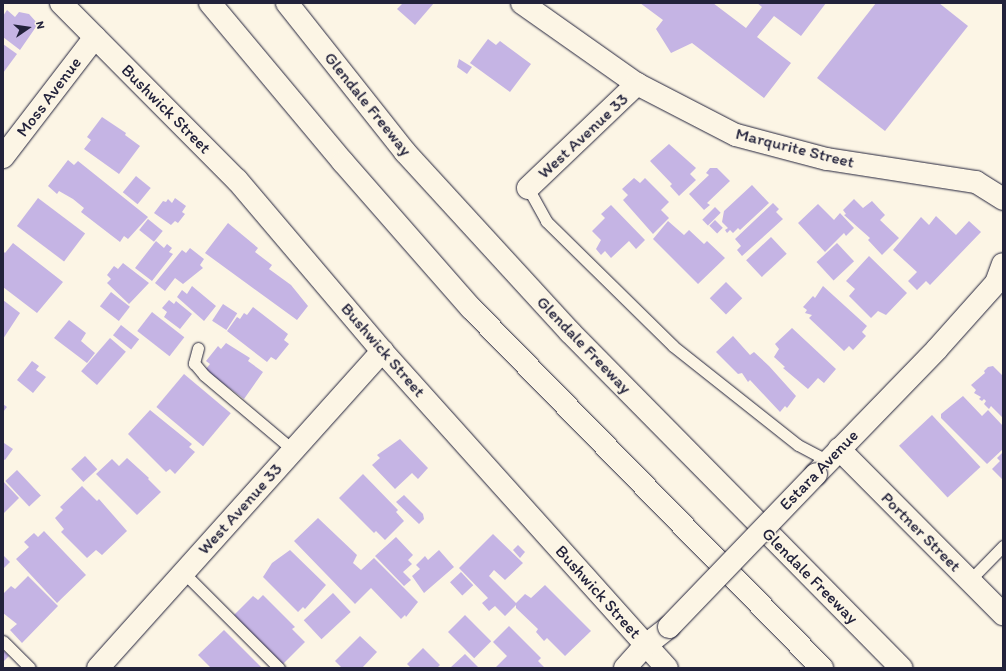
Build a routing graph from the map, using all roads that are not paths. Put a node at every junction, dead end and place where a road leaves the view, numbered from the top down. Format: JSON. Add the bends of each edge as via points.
{"nodes":[{"id":1,"x":61,"y":3,"type":"edge"},
{"id":2,"x":210,"y":3,"type":"edge"},
{"id":3,"x":287,"y":3,"type":"edge"},
{"id":4,"x":522,"y":3,"type":"edge"},
{"id":5,"x":94,"y":37,"type":"junction"},
{"id":6,"x":637,"y":84,"type":"junction"},
{"id":7,"x":3,"y":156,"type":"edge"},
{"id":8,"x":528,"y":188,"type":"joint"},
{"id":9,"x":1003,"y":199,"type":"edge"},
{"id":10,"x":1003,"y":264,"type":"edge"},
{"id":11,"x":198,"y":348,"type":"dead end"},
{"id":12,"x":382,"y":351,"type":"junction"},
{"id":13,"x":293,"y":450,"type":"junction"},
{"id":14,"x":828,"y":461,"type":"junction"},
{"id":15,"x":1003,"y":546,"type":"edge"},
{"id":16,"x":183,"y":572,"type":"junction"},
{"id":17,"x":969,"y":581,"type":"junction"},
{"id":18,"x":1003,"y":614,"type":"edge"},
{"id":19,"x":3,"y":641,"type":"edge"},
{"id":20,"x":646,"y":645,"type":"junction"},
{"id":21,"x":30,"y":668,"type":"edge"},
{"id":22,"x":98,"y":668,"type":"edge"},
{"id":23,"x":279,"y":668,"type":"edge"},
{"id":24,"x":625,"y":668,"type":"edge"},
{"id":25,"x":667,"y":668,"type":"edge"},
{"id":26,"x":822,"y":668,"type":"edge"},
{"id":27,"x":901,"y":668,"type":"edge"}],
"edges":[{"from":1,"to":5,"type":"main road","name":"Bushwick Street"},
{"from":2,"to":26,"type":"main road","via":[[343,162],[471,308]]},
{"from":3,"to":27,"type":"main road","name":"Glendale Freeway","via":[[405,152],[570,332]]},
{"from":4,"to":6,"type":"main road","name":"Marqurite Street"},
{"from":5,"to":7,"type":"main road","name":"Moss Avenue"},
{"from":5,"to":12,"type":"main road","name":"Bushwick Street","via":[[237,180]]},
{"from":6,"to":8,"type":"main road","name":"West Avenue 33"},
{"from":6,"to":9,"type":"main road","name":"Marqurite Street","via":[[736,135],[827,159],[976,182]]},
{"from":8,"to":14,"type":"lane","via":[[546,221],[673,346],[798,445]]},
{"from":10,"to":14,"type":"main road","name":"Estara Avenue","via":[[991,288],[937,349]]},
{"from":11,"to":13,"type":"lane","via":[[194,363],[204,375]]},
{"from":12,"to":13,"type":"main road","name":"West Avenue 33"},
{"from":12,"to":20,"type":"main road","name":"Bushwick Street"},
{"from":13,"to":16,"type":"main road","name":"West Avenue 33"},
{"from":14,"to":17,"type":"main road","name":"Portner Street"},
{"from":14,"to":20,"type":"main road","name":"Estara Avenue","bridge":true,"via":[[669,627]]},
{"from":15,"to":17,"type":"lane"},
{"from":16,"to":22,"type":"main road","name":"West Avenue 33"},
{"from":16,"to":23,"type":"lane"},
{"from":17,"to":18,"type":"main road","name":"Portner Street"},
{"from":19,"to":21,"type":"lane"},
{"from":20,"to":24,"type":"main road","name":"Estara Avenue"},
{"from":20,"to":25,"type":"main road","name":"Bushwick Street"}]}
